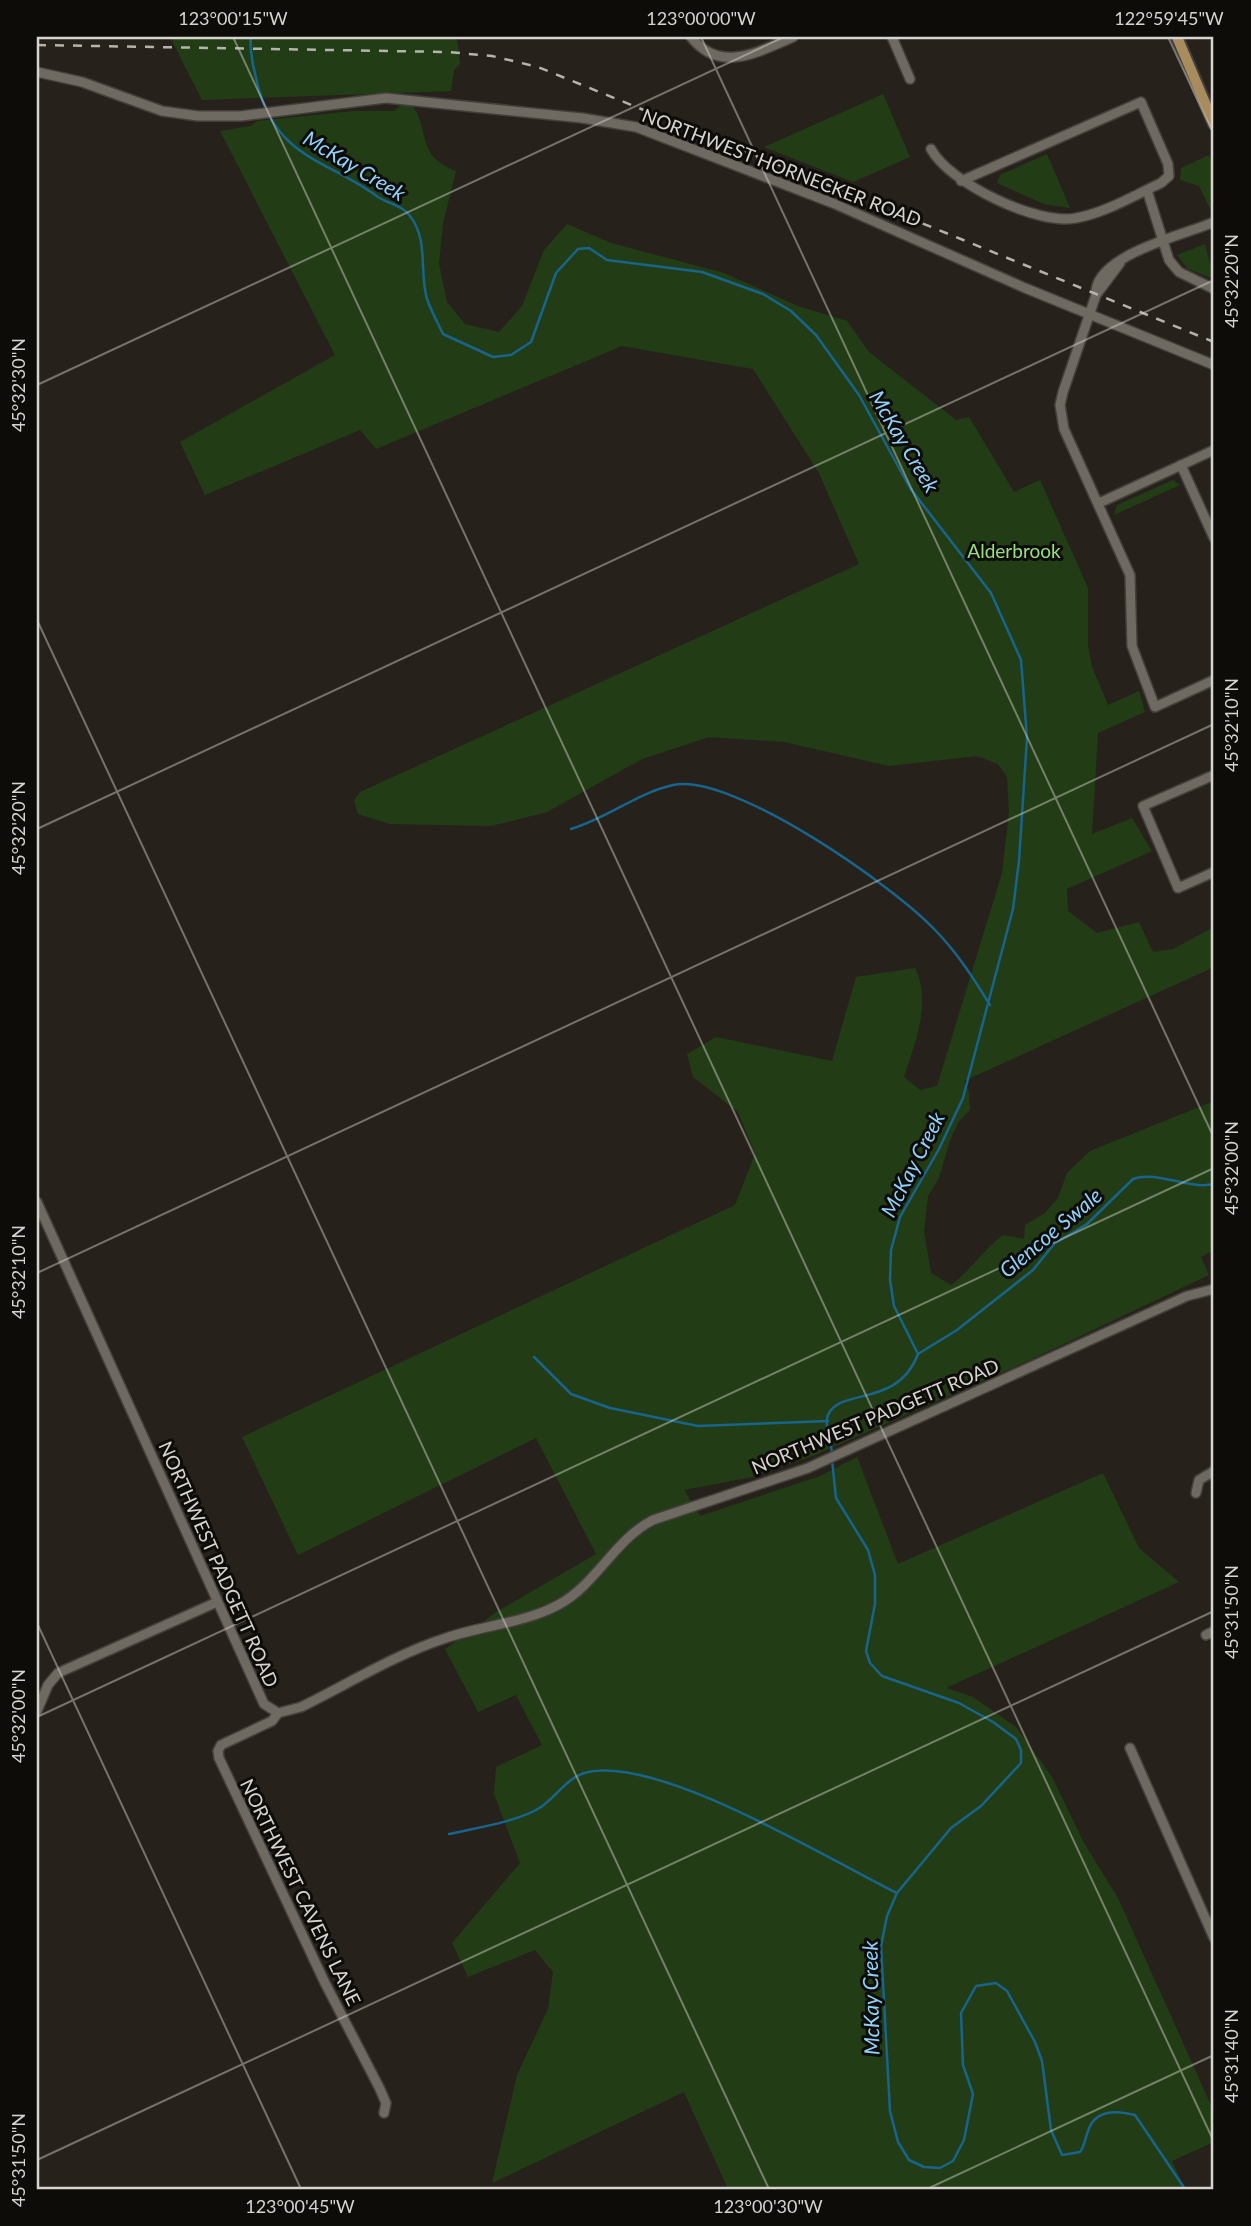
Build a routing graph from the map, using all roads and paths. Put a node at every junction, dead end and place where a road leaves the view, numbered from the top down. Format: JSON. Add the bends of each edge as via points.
{"nodes":[{"id":1,"x":691,"y":37,"type":"edge"},
{"id":2,"x":793,"y":37,"type":"edge"},
{"id":3,"x":892,"y":37,"type":"edge"},
{"id":4,"x":1177,"y":37,"type":"edge"},
{"id":5,"x":37,"y":72,"type":"edge"},
{"id":6,"x":910,"y":79,"type":"dead end"},
{"id":7,"x":1214,"y":124,"type":"edge"},
{"id":8,"x":931,"y":149,"type":"dead end"},
{"id":9,"x":961,"y":181,"type":"junction"},
{"id":10,"x":1147,"y":190,"type":"junction"},
{"id":11,"x":1214,"y":222,"type":"edge"},
{"id":12,"x":1162,"y":241,"type":"junction"},
{"id":13,"x":1214,"y":289,"type":"edge"},
{"id":14,"x":1088,"y":314,"type":"junction"},
{"id":15,"x":1214,"y":365,"type":"edge"},
{"id":16,"x":1214,"y":450,"type":"edge"},
{"id":17,"x":1181,"y":465,"type":"junction"},
{"id":18,"x":1100,"y":503,"type":"junction"},
{"id":19,"x":1214,"y":538,"type":"edge"},
{"id":20,"x":1214,"y":680,"type":"edge"},
{"id":21,"x":1214,"y":775,"type":"edge"},
{"id":22,"x":1214,"y":873,"type":"edge"},
{"id":23,"x":37,"y":1202,"type":"edge"},
{"id":24,"x":1214,"y":1289,"type":"edge"},
{"id":25,"x":1214,"y":1471,"type":"edge"},
{"id":26,"x":1196,"y":1493,"type":"dead end"},
{"id":27,"x":217,"y":1602,"type":"junction"},
{"id":28,"x":37,"y":1711,"type":"edge"},
{"id":29,"x":278,"y":1713,"type":"junction"},
{"id":30,"x":1130,"y":1748,"type":"dead end"},
{"id":31,"x":1214,"y":1938,"type":"edge"},
{"id":32,"x":384,"y":2113,"type":"dead end"}],
"edges":[{"from":1,"to":2,"type":"street","via":[[699,47],[733,59]]},
{"from":3,"to":6,"type":"street"},
{"from":4,"to":7,"type":"main road"},
{"from":5,"to":14,"type":"street","name":"NORTHWEST HORNECKER ROAD","via":[[170,112],[209,117],[366,98],[425,100],[636,127],[846,209]]},
{"from":8,"to":9,"type":"street","via":[[941,165]]},
{"from":9,"to":10,"type":"street","via":[[1036,215],[1072,219]]},
{"from":9,"to":10,"type":"street","via":[[1140,102],[1169,176]]},
{"from":10,"to":12,"type":"street"},
{"from":11,"to":12,"type":"street"},
{"from":12,"to":13,"type":"street","via":[[1179,272]]},
{"from":12,"to":14,"type":"street","via":[[1113,264],[1096,288]]},
{"from":14,"to":15,"type":"street","name":"NORTHWEST HORNECKER ROAD"},
{"from":14,"to":18,"type":"street","via":[[1063,392],[1061,418]]},
{"from":16,"to":17,"type":"street"},
{"from":17,"to":18,"type":"street"},
{"from":17,"to":19,"type":"street"},
{"from":18,"to":20,"type":"street","via":[[1130,575],[1132,646],[1155,706]]},
{"from":21,"to":22,"type":"street","via":[[1143,806],[1178,888]]},
{"from":23,"to":27,"type":"street","name":"NORTHWEST PADGETT ROAD"},
{"from":24,"to":29,"type":"street","name":"NORTHWEST PADGETT ROAD","via":[[1187,1296],[808,1468],[644,1524],[577,1592],[548,1609],[441,1639],[301,1707]]},
{"from":25,"to":26,"type":"street","via":[[1199,1479]]},
{"from":27,"to":28,"type":"street","via":[[65,1669],[48,1685]]},
{"from":27,"to":29,"type":"street","name":"NORTHWEST PADGETT ROAD","via":[[264,1704]]},
{"from":29,"to":32,"type":"street","name":"NORTHWEST CAVENS LANE","via":[[272,1721],[221,1745],[219,1758],[379,2087],[386,2103]]},
{"from":30,"to":31,"type":"street"}]}
